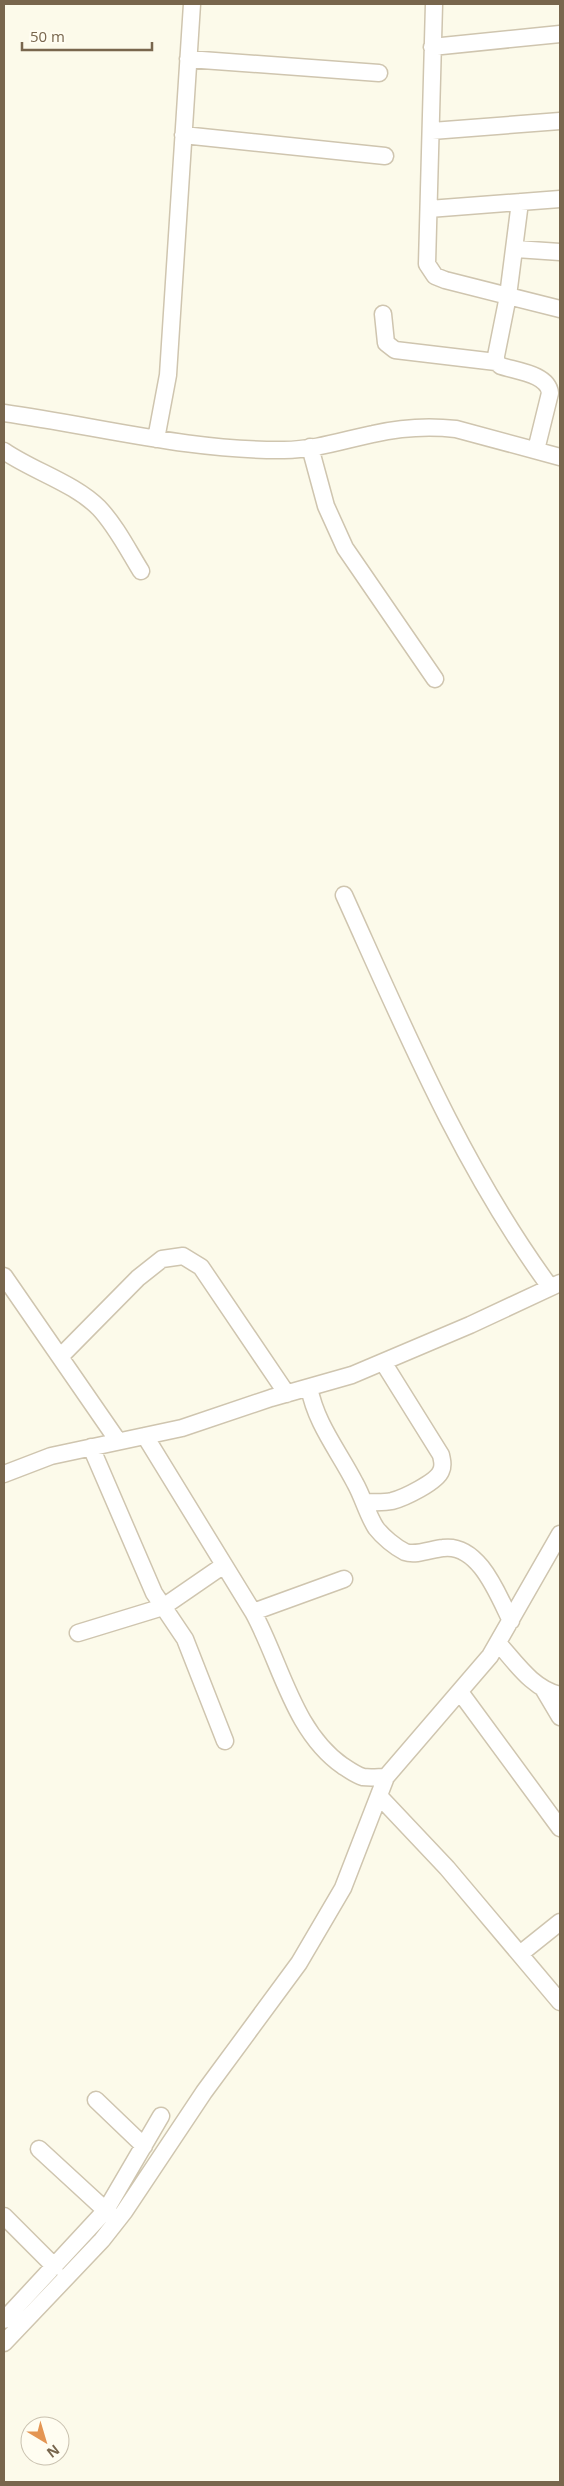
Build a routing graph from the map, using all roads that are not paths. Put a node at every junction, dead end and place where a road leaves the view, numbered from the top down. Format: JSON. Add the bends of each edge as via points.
{"nodes":[{"id":1,"x":192,"y":4,"type":"edge"},
{"id":2,"x":434,"y":4,"type":"edge"},
{"id":3,"x":560,"y":34,"type":"edge"},
{"id":4,"x":432,"y":47,"type":"junction"},
{"id":5,"x":188,"y":59,"type":"junction"},
{"id":6,"x":379,"y":74,"type":"dead end"},
{"id":7,"x":560,"y":121,"type":"edge"},
{"id":8,"x":432,"y":132,"type":"junction"},
{"id":9,"x":183,"y":135,"type":"junction"},
{"id":10,"x":386,"y":156,"type":"dead end"},
{"id":11,"x":560,"y":199,"type":"edge"},
{"id":12,"x":520,"y":202,"type":"junction"},
{"id":13,"x":429,"y":209,"type":"junction"},
{"id":14,"x":516,"y":249,"type":"junction"},
{"id":15,"x":560,"y":252,"type":"edge"},
{"id":16,"x":508,"y":296,"type":"junction"},
{"id":17,"x":560,"y":309,"type":"edge"},
{"id":18,"x":383,"y":314,"type":"dead end"},
{"id":19,"x":496,"y":362,"type":"junction"},
{"id":20,"x":4,"y":413,"type":"edge"},
{"id":21,"x":156,"y":439,"type":"junction"},
{"id":22,"x":310,"y":447,"type":"junction"},
{"id":23,"x":4,"y":450,"type":"edge"},
{"id":24,"x":536,"y":450,"type":"junction"},
{"id":25,"x":560,"y":457,"type":"edge"},
{"id":26,"x":141,"y":572,"type":"dead end"},
{"id":27,"x":435,"y":679,"type":"dead end"},
{"id":28,"x":344,"y":895,"type":"dead end"},
{"id":29,"x":4,"y":1276,"type":"edge"},
{"id":30,"x":555,"y":1285,"type":"edge"},
{"id":31,"x":60,"y":1357,"type":"junction"},
{"id":32,"x":383,"y":1362,"type":"junction"},
{"id":33,"x":308,"y":1388,"type":"junction"},
{"id":34,"x":287,"y":1394,"type":"junction"},
{"id":35,"x":145,"y":1436,"type":"junction"},
{"id":36,"x":118,"y":1442,"type":"junction"},
{"id":37,"x":91,"y":1447,"type":"junction"},
{"id":38,"x":4,"y":1474,"type":"edge"},
{"id":39,"x":364,"y":1502,"type":"junction"},
{"id":40,"x":560,"y":1534,"type":"edge"},
{"id":41,"x":224,"y":1565,"type":"junction"},
{"id":42,"x":344,"y":1579,"type":"dead end"},
{"id":43,"x":163,"y":1607,"type":"junction"},
{"id":44,"x":253,"y":1612,"type":"junction"},
{"id":45,"x":511,"y":1621,"type":"junction"},
{"id":46,"x":78,"y":1634,"type":"dead end"},
{"id":47,"x":498,"y":1643,"type":"junction"},
{"id":48,"x":544,"y":1690,"type":"junction"},
{"id":49,"x":460,"y":1692,"type":"junction"},
{"id":50,"x":560,"y":1694,"type":"edge"},
{"id":51,"x":560,"y":1717,"type":"edge"},
{"id":52,"x":225,"y":1741,"type":"dead end"},
{"id":53,"x":386,"y":1777,"type":"junction"},
{"id":54,"x":379,"y":1796,"type":"junction"},
{"id":55,"x":560,"y":1828,"type":"edge"},
{"id":56,"x":560,"y":1922,"type":"edge"},
{"id":57,"x":520,"y":1954,"type":"junction"},
{"id":58,"x":560,"y":2002,"type":"edge"},
{"id":59,"x":96,"y":2100,"type":"dead end"},
{"id":60,"x":162,"y":2116,"type":"dead end"},
{"id":61,"x":144,"y":2146,"type":"junction"},
{"id":62,"x":39,"y":2149,"type":"dead end"},
{"id":63,"x":4,"y":2216,"type":"edge"},
{"id":64,"x":111,"y":2216,"type":"junction"},
{"id":65,"x":54,"y":2267,"type":"junction"},
{"id":66,"x":4,"y":2320,"type":"edge"},
{"id":67,"x":4,"y":2343,"type":"edge"}],
"edges":[{"from":1,"to":5,"type":"street"},
{"from":2,"to":4,"type":"street"},
{"from":3,"to":4,"type":"street"},
{"from":4,"to":8,"type":"street"},
{"from":5,"to":6,"type":"street"},
{"from":5,"to":9,"type":"street"},
{"from":7,"to":8,"type":"street"},
{"from":8,"to":13,"type":"street"},
{"from":9,"to":10,"type":"street"},
{"from":9,"to":21,"type":"street","via":[[168,375]]},
{"from":11,"to":12,"type":"street"},
{"from":12,"to":13,"type":"street"},
{"from":12,"to":14,"type":"street"},
{"from":13,"to":16,"type":"street","via":[[427,264],[435,276]]},
{"from":14,"to":15,"type":"street"},
{"from":14,"to":16,"type":"street"},
{"from":16,"to":17,"type":"street"},
{"from":16,"to":19,"type":"street"},
{"from":18,"to":19,"type":"street","via":[[386,343],[394,350]]},
{"from":19,"to":24,"type":"street","via":[[543,380],[549,386]]},
{"from":20,"to":21,"type":"street"},
{"from":21,"to":22,"type":"street","via":[[224,449]]},
{"from":22,"to":24,"type":"street","via":[[376,433],[439,427]]},
{"from":22,"to":27,"type":"street","via":[[326,506],[345,548]]},
{"from":23,"to":26,"type":"street","via":[[98,507]]},
{"from":24,"to":25,"type":"street"},
{"from":28,"to":30,"type":"street","via":[[460,1143],[506,1223]]},
{"from":29,"to":31,"type":"street"},
{"from":30,"to":32,"type":"street"},
{"from":31,"to":34,"type":"street","via":[[138,1278],[162,1259],[183,1256],[201,1267]]},
{"from":31,"to":36,"type":"street"},
{"from":32,"to":33,"type":"street"},
{"from":32,"to":39,"type":"street","via":[[443,1463],[441,1472],[430,1483],[403,1498]]},
{"from":33,"to":34,"type":"street"},
{"from":33,"to":39,"type":"street","via":[[320,1425],[350,1472]]},
{"from":34,"to":35,"type":"street","via":[[182,1428]]},
{"from":35,"to":36,"type":"street"},
{"from":35,"to":41,"type":"street"},
{"from":36,"to":37,"type":"street"},
{"from":37,"to":38,"type":"street","via":[[51,1456]]},
{"from":37,"to":43,"type":"street","via":[[130,1540]]},
{"from":39,"to":45,"type":"street","via":[[376,1527],[405,1552],[413,1554],[450,1547],[466,1552],[479,1564]]},
{"from":40,"to":45,"type":"street"},
{"from":41,"to":43,"type":"street"},
{"from":41,"to":44,"type":"street"},
{"from":42,"to":44,"type":"street"},
{"from":43,"to":46,"type":"street"},
{"from":43,"to":52,"type":"street","via":[[185,1639]]},
{"from":44,"to":53,"type":"street","via":[[300,1717],[315,1740],[351,1771],[362,1776]]},
{"from":45,"to":47,"type":"street"},
{"from":47,"to":48,"type":"street"},
{"from":47,"to":49,"type":"street"},
{"from":48,"to":50,"type":"street"},
{"from":48,"to":51,"type":"street"},
{"from":49,"to":53,"type":"street"},
{"from":49,"to":55,"type":"street"},
{"from":53,"to":54,"type":"street"},
{"from":54,"to":57,"type":"street","via":[[447,1868]]},
{"from":54,"to":64,"type":"street","via":[[343,1888],[299,1963]]},
{"from":56,"to":57,"type":"street"},
{"from":57,"to":58,"type":"street"},
{"from":59,"to":61,"type":"street"},
{"from":60,"to":61,"type":"street"},
{"from":61,"to":64,"type":"street"},
{"from":62,"to":64,"type":"street"},
{"from":63,"to":65,"type":"street"},
{"from":64,"to":65,"type":"street"},
{"from":64,"to":67,"type":"street","via":[[95,2247]]},
{"from":65,"to":66,"type":"street"}]}
